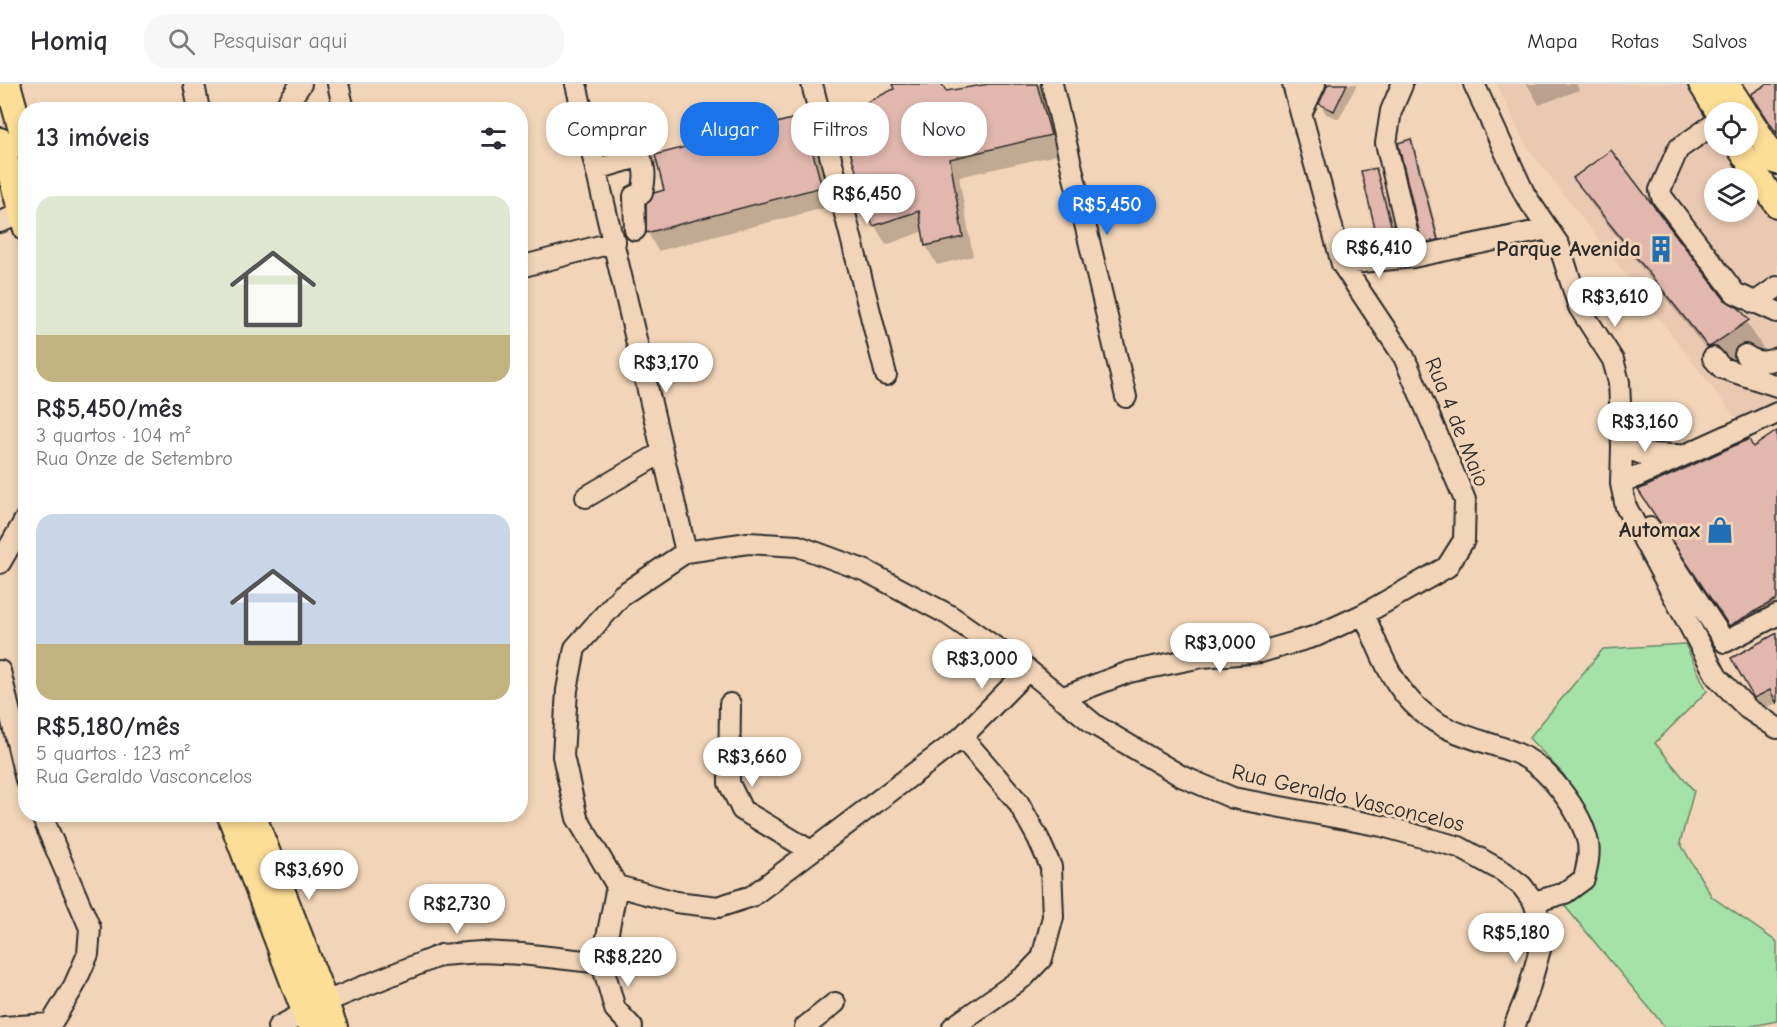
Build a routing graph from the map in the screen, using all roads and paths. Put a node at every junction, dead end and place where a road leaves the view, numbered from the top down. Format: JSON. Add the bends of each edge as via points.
{"nodes":[{"id":1,"x":8,"y":84,"type":"edge"},
{"id":2,"x":194,"y":84,"type":"edge"},
{"id":3,"x":301,"y":84,"type":"edge"},
{"id":4,"x":338,"y":84,"type":"edge"},
{"id":5,"x":576,"y":84,"type":"edge"},
{"id":6,"x":812,"y":84,"type":"edge"},
{"id":7,"x":1052,"y":84,"type":"edge"},
{"id":8,"x":1293,"y":84,"type":"edge"},
{"id":9,"x":1316,"y":84,"type":"edge"},
{"id":10,"x":1474,"y":84,"type":"edge"},
{"id":11,"x":1701,"y":84,"type":"edge"},
{"id":12,"x":1727,"y":84,"type":"edge"},
{"id":13,"x":1402,"y":85,"type":"edge"},
{"id":14,"x":197,"y":102,"type":"edge"},
{"id":15,"x":289,"y":102,"type":"edge"},
{"id":16,"x":342,"y":102,"type":"edge"},
{"id":17,"x":1712,"y":102,"type":"edge"},
{"id":18,"x":1738,"y":102,"type":"edge"},
{"id":19,"x":1301,"y":114,"type":"junction"},
{"id":20,"x":18,"y":120,"type":"edge"},
{"id":21,"x":1704,"y":131,"type":"edge"},
{"id":22,"x":1758,"y":133,"type":"edge"},
{"id":23,"x":0,"y":140,"type":"edge"},
{"id":24,"x":1745,"y":156,"type":"edge"},
{"id":25,"x":1777,"y":162,"type":"edge"},
{"id":26,"x":597,"y":169,"type":"junction"},
{"id":27,"x":1777,"y":205,"type":"edge"},
{"id":28,"x":15,"y":209,"type":"edge"},
{"id":29,"x":1548,"y":229,"type":"junction"},
{"id":30,"x":635,"y":230,"type":"dead end"},
{"id":31,"x":615,"y":242,"type":"junction"},
{"id":32,"x":1413,"y":257,"type":"junction"},
{"id":33,"x":1342,"y":264,"type":"junction"},
{"id":34,"x":528,"y":265,"type":"edge"},
{"id":35,"x":1777,"y":287,"type":"edge"},
{"id":36,"x":1754,"y":303,"type":"junction"},
{"id":37,"x":1777,"y":312,"type":"edge"},
{"id":38,"x":1745,"y":356,"type":"dead end"},
{"id":39,"x":1713,"y":358,"type":"dead end"},
{"id":40,"x":1777,"y":358,"type":"edge"},
{"id":41,"x":886,"y":375,"type":"dead end"},
{"id":42,"x":1777,"y":386,"type":"edge"},
{"id":43,"x":1126,"y":397,"type":"dead end"},
{"id":44,"x":1777,"y":413,"type":"edge"},
{"id":45,"x":1622,"y":446,"type":"junction"},
{"id":46,"x":661,"y":453,"type":"junction"},
{"id":47,"x":1684,"y":455,"type":"junction"},
{"id":48,"x":1621,"y":484,"type":"junction"},
{"id":49,"x":586,"y":497,"type":"dead end"},
{"id":50,"x":1650,"y":528,"type":"dead end"},
{"id":51,"x":18,"y":532,"type":"edge"},
{"id":52,"x":686,"y":552,"type":"junction"},
{"id":53,"x":0,"y":563,"type":"edge"},
{"id":54,"x":1364,"y":614,"type":"junction"},
{"id":55,"x":1777,"y":615,"type":"edge"},
{"id":56,"x":1028,"y":670,"type":"junction"},
{"id":57,"x":0,"y":671,"type":"edge"},
{"id":58,"x":1061,"y":698,"type":"junction"},
{"id":59,"x":730,"y":704,"type":"dead end"},
{"id":60,"x":1777,"y":728,"type":"edge"},
{"id":61,"x":962,"y":737,"type":"junction"},
{"id":62,"x":18,"y":746,"type":"edge"},
{"id":63,"x":44,"y":822,"type":"edge"},
{"id":64,"x":232,"y":822,"type":"edge"},
{"id":65,"x":255,"y":822,"type":"edge"},
{"id":66,"x":811,"y":851,"type":"junction"},
{"id":67,"x":617,"y":886,"type":"junction"},
{"id":68,"x":1534,"y":902,"type":"junction"},
{"id":69,"x":602,"y":963,"type":"junction"},
{"id":70,"x":835,"y":1003,"type":"dead end"},
{"id":71,"x":313,"y":1014,"type":"edge"},
{"id":72,"x":49,"y":1026,"type":"edge"},
{"id":73,"x":2,"y":1027,"type":"edge"},
{"id":74,"x":278,"y":1027,"type":"edge"},
{"id":75,"x":335,"y":1027,"type":"edge"},
{"id":76,"x":632,"y":1027,"type":"edge"},
{"id":77,"x":805,"y":1027,"type":"edge"},
{"id":78,"x":953,"y":1027,"type":"edge"},
{"id":79,"x":1514,"y":1027,"type":"edge"}],
"edges":[{"from":1,"to":20,"type":"main road"},
{"from":2,"to":14,"type":"street"},
{"from":3,"to":15,"type":"street"},
{"from":4,"to":16,"type":"street"},
{"from":5,"to":26,"type":"street"},
{"from":6,"to":41,"type":"street"},
{"from":7,"to":43,"type":"street"},
{"from":8,"to":19,"type":"street","name":"Rua 4 de Maio"},
{"from":9,"to":19,"type":"street"},
{"from":10,"to":29,"type":"street","via":[[1525,195]]},
{"from":11,"to":17,"type":"main road"},
{"from":12,"to":18,"type":"main road"},
{"from":13,"to":32,"type":"street","via":[[1390,111],[1386,143]]},
{"from":19,"to":33,"type":"street","name":"Rua 4 de Maio"},
{"from":21,"to":36,"type":"street","via":[[1678,149],[1660,190],[1662,197],[1735,293]]},
{"from":22,"to":25,"type":"main road"},
{"from":23,"to":28,"type":"main road"},
{"from":24,"to":27,"type":"main road"},
{"from":26,"to":30,"type":"street","via":[[641,159],[645,181],[642,193],[634,196]]},
{"from":26,"to":31,"type":"street"},
{"from":29,"to":32,"type":"street"},
{"from":29,"to":45,"type":"street","via":[[1559,245],[1579,307],[1613,360],[1619,382]]},
{"from":31,"to":34,"type":"street"},
{"from":31,"to":46,"type":"street"},
{"from":32,"to":33,"type":"street"},
{"from":33,"to":54,"type":"street","name":"Rua 4 de Maio","via":[[1404,357],[1465,500],[1464,540],[1447,567]]},
{"from":35,"to":36,"type":"street"},
{"from":36,"to":37,"type":"street"},
{"from":38,"to":40,"type":"street","via":[[1755,362]]},
{"from":39,"to":42,"type":"street","via":[[1722,368]]},
{"from":44,"to":47,"type":"street"},
{"from":45,"to":47,"type":"street","via":[[1642,454]]},
{"from":45,"to":48,"type":"street"},
{"from":46,"to":49,"type":"street"},
{"from":46,"to":52,"type":"street"},
{"from":47,"to":48,"type":"street"},
{"from":48,"to":60,"type":"street","via":[[1626,507],[1717,677],[1748,709]]},
{"from":50,"to":55,"type":"street","via":[[1725,642]]},
{"from":51,"to":53,"type":"street"},
{"from":52,"to":56,"type":"street","name":"Rua Geraldo Vasconcelos","via":[[748,543],[798,546],[866,571],[949,615]]},
{"from":52,"to":67,"type":"street","name":"Rua Geraldo Vasconcelos","via":[[622,595],[575,648],[567,690],[563,756],[577,818]]},
{"from":54,"to":58,"type":"street","name":"Rua 4 de Maio","via":[[1316,636],[1262,652],[1203,657],[1129,672]]},
{"from":54,"to":68,"type":"street","via":[[1399,690],[1422,713],[1461,735],[1519,753],[1552,780],[1577,813],[1588,843],[1584,879],[1565,893]]},
{"from":56,"to":58,"type":"street","name":"Rua Geraldo Vasconcelos"},
{"from":56,"to":61,"type":"street"},
{"from":57,"to":62,"type":"street"},
{"from":58,"to":68,"type":"street","name":"Rua Geraldo Vasconcelos","via":[[1095,725],[1181,777],[1233,798],[1382,826],[1459,847],[1504,872]]},
{"from":59,"to":66,"type":"street","via":[[729,783],[742,810]]},
{"from":61,"to":66,"type":"street"},
{"from":61,"to":78,"type":"street","via":[[1018,802],[1038,838],[1051,867],[1053,917],[1042,958],[1025,976]]},
{"from":63,"to":72,"type":"street","via":[[90,928],[88,954]]},
{"from":64,"to":71,"type":"main road"},
{"from":65,"to":71,"type":"main road"},
{"from":66,"to":67,"type":"street","via":[[752,896],[718,907],[676,902]]},
{"from":67,"to":69,"type":"street"},
{"from":68,"to":79,"type":"street","name":"Rua Geraldo Vasconcelos","via":[[1544,935]]},
{"from":69,"to":71,"type":"street","via":[[512,953],[441,955]]},
{"from":69,"to":76,"type":"street","via":[[615,1010]]},
{"from":70,"to":77,"type":"street"},
{"from":71,"to":74,"type":"street"},
{"from":71,"to":75,"type":"main road"},
{"from":72,"to":73,"type":"street"}]}
